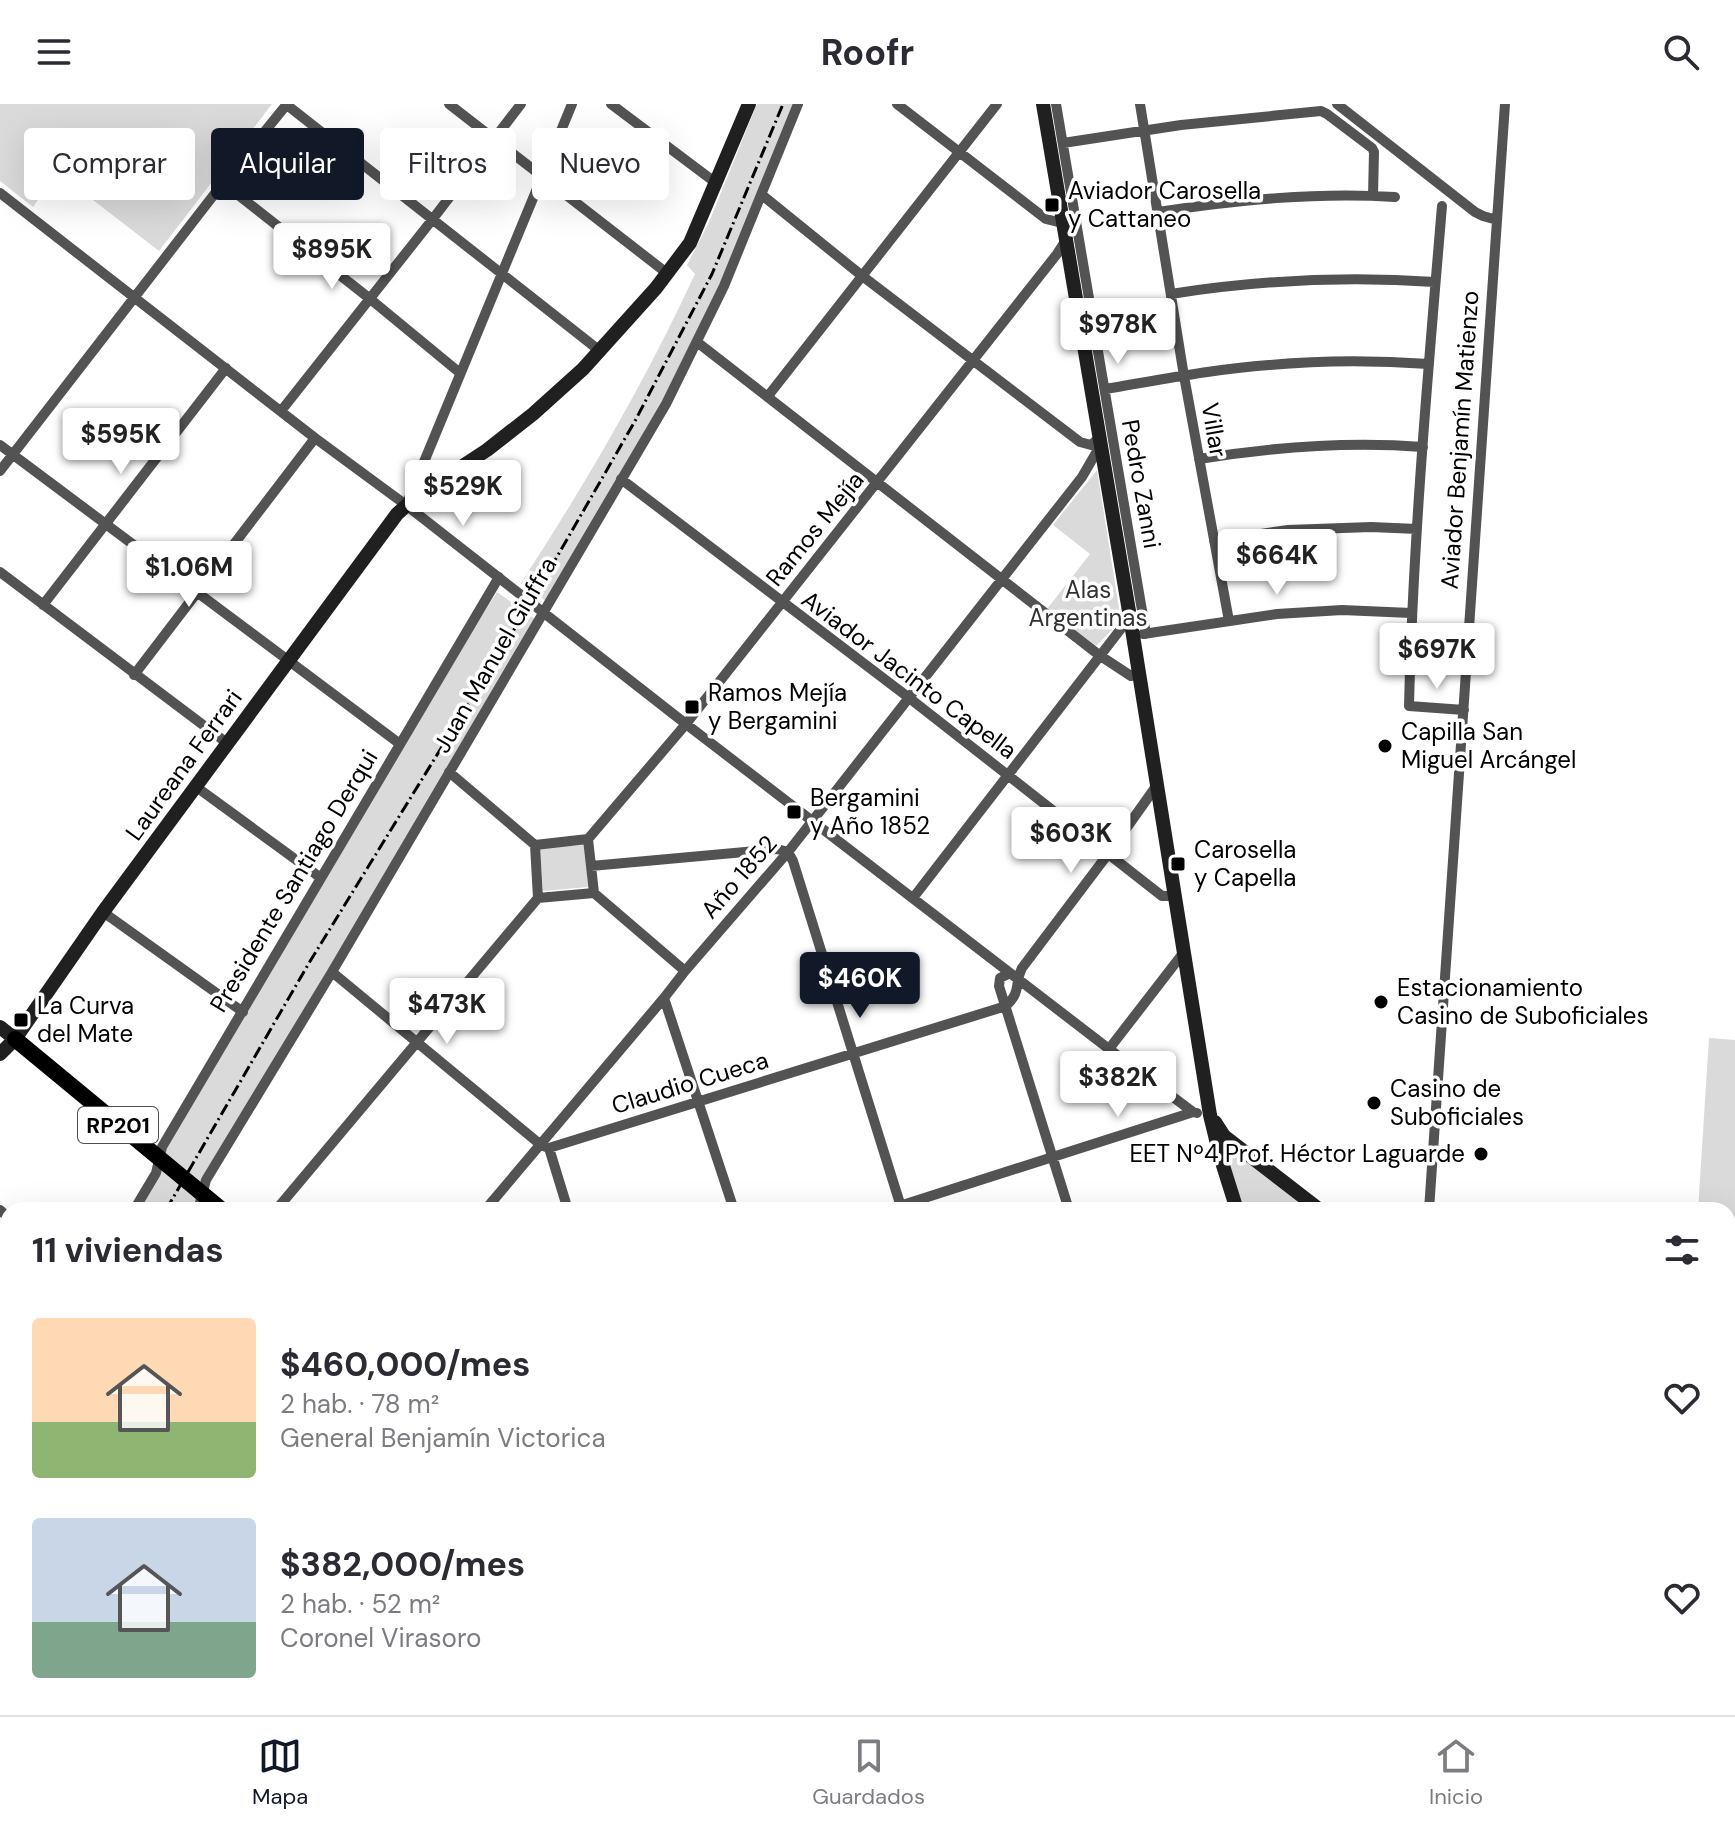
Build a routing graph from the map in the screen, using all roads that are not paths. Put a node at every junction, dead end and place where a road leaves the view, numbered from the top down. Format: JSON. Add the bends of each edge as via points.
{"nodes":[{"id":1,"x":287,"y":104,"type":"edge"},
{"id":2,"x":449,"y":104,"type":"edge"},
{"id":3,"x":521,"y":104,"type":"edge"},
{"id":4,"x":572,"y":104,"type":"edge"},
{"id":5,"x":611,"y":104,"type":"edge"},
{"id":6,"x":749,"y":104,"type":"edge"},
{"id":7,"x":798,"y":104,"type":"edge"},
{"id":8,"x":897,"y":104,"type":"edge"},
{"id":9,"x":997,"y":104,"type":"edge"},
{"id":10,"x":1043,"y":104,"type":"edge"},
{"id":11,"x":1056,"y":104,"type":"edge"},
{"id":12,"x":1140,"y":104,"type":"edge"},
{"id":13,"x":1337,"y":104,"type":"edge"},
{"id":14,"x":1505,"y":104,"type":"edge"},
{"id":15,"x":268,"y":128,"type":"edge"},
{"id":16,"x":480,"y":128,"type":"edge"},
{"id":17,"x":502,"y":128,"type":"edge"},
{"id":18,"x":563,"y":128,"type":"edge"},
{"id":19,"x":1144,"y":129,"type":"junction"},
{"id":20,"x":1063,"y":143,"type":"junction"},
{"id":21,"x":959,"y":152,"type":"junction"},
{"id":22,"x":516,"y":157,"type":"edge"},
{"id":23,"x":532,"y":169,"type":"edge"},
{"id":24,"x":716,"y":183,"type":"junction"},
{"id":25,"x":762,"y":195,"type":"junction"},
{"id":26,"x":1373,"y":196,"type":"junction"},
{"id":27,"x":1,"y":197,"type":"edge"},
{"id":28,"x":1395,"y":197,"type":"dead end"},
{"id":29,"x":211,"y":199,"type":"edge"},
{"id":30,"x":245,"y":200,"type":"edge"},
{"id":31,"x":447,"y":200,"type":"edge"},
{"id":32,"x":534,"y":200,"type":"edge"},
{"id":33,"x":572,"y":200,"type":"edge"},
{"id":34,"x":1442,"y":206,"type":"dead end"},
{"id":35,"x":1158,"y":212,"type":"junction"},
{"id":36,"x":432,"y":220,"type":"junction"},
{"id":37,"x":1497,"y":220,"type":"junction"},
{"id":38,"x":1062,"y":223,"type":"junction"},
{"id":39,"x":1066,"y":240,"type":"junction"},
{"id":40,"x":503,"y":274,"type":"junction"},
{"id":41,"x":668,"y":274,"type":"junction"},
{"id":42,"x":861,"y":275,"type":"junction"},
{"id":43,"x":1435,"y":282,"type":"junction"},
{"id":44,"x":1171,"y":294,"type":"junction"},
{"id":45,"x":135,"y":298,"type":"junction"},
{"id":46,"x":369,"y":298,"type":"junction"},
{"id":47,"x":697,"y":342,"type":"junction"},
{"id":48,"x":600,"y":351,"type":"junction"},
{"id":49,"x":974,"y":360,"type":"junction"},
{"id":50,"x":1429,"y":364,"type":"junction"},
{"id":51,"x":226,"y":368,"type":"junction"},
{"id":52,"x":460,"y":373,"type":"junction"},
{"id":53,"x":1184,"y":376,"type":"junction"},
{"id":54,"x":1105,"y":389,"type":"junction"},
{"id":55,"x":768,"y":396,"type":"junction"},
{"id":56,"x":281,"y":411,"type":"junction"},
{"id":57,"x":315,"y":438,"type":"junction"},
{"id":58,"x":1100,"y":442,"type":"junction"},
{"id":59,"x":0,"y":445,"type":"edge"},
{"id":60,"x":1423,"y":447,"type":"junction"},
{"id":61,"x":13,"y":455,"type":"junction"},
{"id":62,"x":1199,"y":459,"type":"junction"},
{"id":63,"x":0,"y":471,"type":"edge"},
{"id":64,"x":621,"y":479,"type":"junction"},
{"id":65,"x":879,"y":482,"type":"junction"},
{"id":66,"x":406,"y":505,"type":"junction"},
{"id":67,"x":104,"y":524,"type":"junction"},
{"id":68,"x":1417,"y":529,"type":"junction"},
{"id":69,"x":1214,"y":541,"type":"junction"},
{"id":70,"x":0,"y":572,"type":"edge"},
{"id":71,"x":499,"y":577,"type":"junction"},
{"id":72,"x":1001,"y":579,"type":"junction"},
{"id":73,"x":196,"y":593,"type":"junction"},
{"id":74,"x":782,"y":602,"type":"junction"},
{"id":75,"x":43,"y":605,"type":"junction"},
{"id":76,"x":543,"y":612,"type":"junction"},
{"id":77,"x":1411,"y":613,"type":"junction"},
{"id":78,"x":1229,"y":621,"type":"junction"},
{"id":79,"x":1136,"y":627,"type":"junction"},
{"id":80,"x":1099,"y":655,"type":"junction"},
{"id":81,"x":288,"y":661,"type":"junction"},
{"id":82,"x":1139,"y":673,"type":"junction"},
{"id":83,"x":134,"y":675,"type":"junction"},
{"id":84,"x":908,"y":697,"type":"junction"},
{"id":85,"x":1464,"y":710,"type":"junction"},
{"id":86,"x":686,"y":724,"type":"junction"},
{"id":87,"x":227,"y":743,"type":"junction"},
{"id":88,"x":400,"y":744,"type":"junction"},
{"id":89,"x":449,"y":772,"type":"junction"},
{"id":90,"x":1008,"y":775,"type":"junction"},
{"id":91,"x":1157,"y":785,"type":"junction"},
{"id":92,"x":195,"y":786,"type":"junction"},
{"id":93,"x":813,"y":820,"type":"junction"},
{"id":94,"x":588,"y":839,"type":"junction"},
{"id":95,"x":535,"y":845,"type":"junction"},
{"id":96,"x":788,"y":852,"type":"junction"},
{"id":97,"x":1108,"y":854,"type":"junction"},
{"id":98,"x":591,"y":866,"type":"junction"},
{"id":99,"x":321,"y":878,"type":"junction"},
{"id":100,"x":594,"y":893,"type":"junction"},
{"id":101,"x":1175,"y":896,"type":"junction"},
{"id":102,"x":538,"y":898,"type":"junction"},
{"id":103,"x":913,"y":898,"type":"junction"},
{"id":104,"x":103,"y":912,"type":"junction"},
{"id":105,"x":1184,"y":952,"type":"junction"},
{"id":106,"x":685,"y":971,"type":"junction"},
{"id":107,"x":332,"y":972,"type":"junction"},
{"id":108,"x":1014,"y":976,"type":"junction"},
{"id":109,"x":664,"y":998,"type":"junction"},
{"id":110,"x":1006,"y":1006,"type":"junction"},
{"id":111,"x":243,"y":1012,"type":"junction"},
{"id":112,"x":0,"y":1027,"type":"edge"},
{"id":113,"x":15,"y":1039,"type":"junction"},
{"id":114,"x":417,"y":1043,"type":"junction"},
{"id":115,"x":1109,"y":1049,"type":"junction"},
{"id":116,"x":0,"y":1054,"type":"edge"},
{"id":117,"x":853,"y":1054,"type":"junction"},
{"id":118,"x":699,"y":1101,"type":"junction"},
{"id":119,"x":1193,"y":1112,"type":"junction"},
{"id":120,"x":1210,"y":1115,"type":"junction"},
{"id":121,"x":553,"y":1128,"type":"junction"},
{"id":122,"x":565,"y":1143,"type":"junction"},
{"id":123,"x":545,"y":1146,"type":"junction"},
{"id":124,"x":1052,"y":1158,"type":"junction"},
{"id":125,"x":158,"y":1159,"type":"junction"},
{"id":126,"x":139,"y":1202,"type":"edge"},
{"id":127,"x":200,"y":1202,"type":"edge"},
{"id":128,"x":283,"y":1202,"type":"edge"},
{"id":129,"x":492,"y":1202,"type":"edge"},
{"id":130,"x":565,"y":1202,"type":"edge"},
{"id":131,"x":731,"y":1202,"type":"edge"},
{"id":132,"x":899,"y":1202,"type":"edge"},
{"id":133,"x":919,"y":1202,"type":"edge"},
{"id":134,"x":1066,"y":1202,"type":"edge"},
{"id":135,"x":1235,"y":1202,"type":"edge"},
{"id":136,"x":1310,"y":1202,"type":"edge"},
{"id":137,"x":1430,"y":1202,"type":"edge"}],
"edges":[{"from":1,"to":15,"type":"street"},
{"from":1,"to":36,"type":"street"},
{"from":2,"to":16,"type":"street"},
{"from":3,"to":17,"type":"street"},
{"from":4,"to":18,"type":"street"},
{"from":5,"to":24,"type":"street"},
{"from":6,"to":24,"type":"street"},
{"from":7,"to":25,"type":"street","name":"Juan Manuel Giuffra"},
{"from":8,"to":21,"type":"street"},
{"from":9,"to":21,"type":"street"},
{"from":10,"to":38,"type":"street"},
{"from":11,"to":20,"type":"street","name":"Pedro Zanni"},
{"from":12,"to":19,"type":"street","name":"Villar"},
{"from":13,"to":37,"type":"street","via":[[1475,212]]},
{"from":14,"to":37,"type":"street","name":"Aviador Benjamín Matienzo"},
{"from":19,"to":20,"type":"street"},
{"from":19,"to":26,"type":"street","via":[[1321,111],[1372,148]]},
{"from":19,"to":35,"type":"street","name":"Villar"},
{"from":20,"to":54,"type":"street","name":"Pedro Zanni"},
{"from":21,"to":38,"type":"street","via":[[1046,219]]},
{"from":21,"to":42,"type":"street"},
{"from":22,"to":23,"type":"street"},
{"from":24,"to":41,"type":"street","via":[[690,243]]},
{"from":25,"to":42,"type":"street"},
{"from":25,"to":47,"type":"street","name":"Juan Manuel Giuffra"},
{"from":26,"to":28,"type":"street"},
{"from":26,"to":35,"type":"street","via":[[1267,198]]},
{"from":27,"to":45,"type":"street"},
{"from":29,"to":45,"type":"street"},
{"from":30,"to":46,"type":"street"},
{"from":31,"to":36,"type":"street"},
{"from":32,"to":40,"type":"street"},
{"from":33,"to":41,"type":"street"},
{"from":34,"to":43,"type":"street"},
{"from":35,"to":44,"type":"street","name":"Villar"},
{"from":36,"to":40,"type":"street"},
{"from":36,"to":46,"type":"street"},
{"from":37,"to":85,"type":"street","name":"Aviador Benjamín Matienzo"},
{"from":38,"to":39,"type":"street"},
{"from":39,"to":49,"type":"street","name":"Ramos Mejía"},
{"from":39,"to":58,"type":"street"},
{"from":40,"to":48,"type":"street"},
{"from":40,"to":52,"type":"street"},
{"from":41,"to":48,"type":"street"},
{"from":42,"to":49,"type":"street"},
{"from":42,"to":55,"type":"street"},
{"from":43,"to":44,"type":"street","via":[[1322,278]]},
{"from":43,"to":50,"type":"street"},
{"from":44,"to":53,"type":"street","name":"Villar"},
{"from":45,"to":51,"type":"street"},
{"from":45,"to":61,"type":"street"},
{"from":46,"to":52,"type":"street"},
{"from":46,"to":56,"type":"street"},
{"from":47,"to":55,"type":"street"},
{"from":47,"to":64,"type":"street","name":"Juan Manuel Giuffra"},
{"from":48,"to":66,"type":"street","via":[[515,430]]},
{"from":49,"to":58,"type":"street","via":[[1080,442]]},
{"from":49,"to":65,"type":"street","name":"Ramos Mejía"},
{"from":50,"to":53,"type":"street","via":[[1307,362]]},
{"from":50,"to":60,"type":"street"},
{"from":51,"to":56,"type":"street"},
{"from":51,"to":67,"type":"street"},
{"from":52,"to":66,"type":"street"},
{"from":53,"to":54,"type":"street"},
{"from":53,"to":62,"type":"street","name":"Villar"},
{"from":54,"to":79,"type":"street","name":"Pedro Zanni"},
{"from":55,"to":65,"type":"street"},
{"from":56,"to":57,"type":"street"},
{"from":57,"to":66,"type":"street"},
{"from":57,"to":73,"type":"street"},
{"from":58,"to":72,"type":"street","name":"Año 1852","via":[[1082,477]]},
{"from":58,"to":79,"type":"street"},
{"from":59,"to":61,"type":"street"},
{"from":60,"to":62,"type":"street","via":[[1319,445]]},
{"from":60,"to":68,"type":"street"},
{"from":61,"to":63,"type":"street"},
{"from":61,"to":67,"type":"street"},
{"from":62,"to":69,"type":"street","name":"Villar"},
{"from":64,"to":74,"type":"street","name":"Aviador Jacinto Capella"},
{"from":64,"to":76,"type":"street","name":"Juan Manuel Giuffra"},
{"from":65,"to":72,"type":"street"},
{"from":65,"to":74,"type":"street","name":"Ramos Mejía"},
{"from":66,"to":71,"type":"street"},
{"from":66,"to":81,"type":"street","name":"Laureana Ferrari"},
{"from":67,"to":73,"type":"street"},
{"from":67,"to":75,"type":"street"},
{"from":68,"to":69,"type":"street","via":[[1288,530]]},
{"from":68,"to":77,"type":"street"},
{"from":69,"to":78,"type":"street","name":"Villar"},
{"from":70,"to":75,"type":"street"},
{"from":71,"to":76,"type":"street"},
{"from":71,"to":88,"type":"street","name":"Presidente Santiago Derqui"},
{"from":72,"to":80,"type":"street"},
{"from":72,"to":84,"type":"street","name":"Año 1852"},
{"from":73,"to":81,"type":"street"},
{"from":73,"to":83,"type":"street"},
{"from":74,"to":84,"type":"street","name":"Aviador Jacinto Capella"},
{"from":74,"to":86,"type":"street","name":"Ramos Mejía"},
{"from":75,"to":83,"type":"street"},
{"from":76,"to":86,"type":"street"},
{"from":76,"to":89,"type":"street","name":"Juan Manuel Giuffra"},
{"from":77,"to":78,"type":"street","via":[[1342,610]]},
{"from":77,"to":85,"type":"street","via":[[1409,706]]},
{"from":78,"to":79,"type":"street"},
{"from":79,"to":80,"type":"street"},
{"from":79,"to":82,"type":"street"},
{"from":80,"to":82,"type":"street","via":[[1131,676]]},
{"from":80,"to":90,"type":"street"},
{"from":81,"to":87,"type":"street","name":"Laureana Ferrari"},
{"from":81,"to":88,"type":"street"},
{"from":82,"to":91,"type":"street"},
{"from":83,"to":87,"type":"street"},
{"from":84,"to":90,"type":"street","name":"Aviador Jacinto Capella"},
{"from":84,"to":93,"type":"street","name":"Año 1852"},
{"from":85,"to":137,"type":"street","name":"Aviador Benjamín Matienzo"},
{"from":86,"to":93,"type":"street"},
{"from":86,"to":94,"type":"street","name":"Ramos Mejía"},
{"from":87,"to":92,"type":"street","name":"Laureana Ferrari"},
{"from":88,"to":99,"type":"street","name":"Presidente Santiago Derqui"},
{"from":89,"to":95,"type":"street"},
{"from":89,"to":107,"type":"street","name":"Juan Manuel Giuffra"},
{"from":90,"to":97,"type":"street","name":"Aviador Jacinto Capella"},
{"from":90,"to":103,"type":"street"},
{"from":91,"to":97,"type":"street"},
{"from":91,"to":101,"type":"street"},
{"from":92,"to":99,"type":"street"},
{"from":92,"to":104,"type":"street","name":"Laureana Ferrari"},
{"from":93,"to":96,"type":"street","name":"Año 1852"},
{"from":93,"to":103,"type":"street"},
{"from":94,"to":95,"type":"street"},
{"from":94,"to":98,"type":"street"},
{"from":95,"to":102,"type":"street"},
{"from":96,"to":98,"type":"street"},
{"from":96,"to":106,"type":"street","name":"Año 1852"},
{"from":96,"to":117,"type":"street"},
{"from":97,"to":101,"type":"street","name":"Aviador Jacinto Capella","via":[[1162,896]]},
{"from":97,"to":108,"type":"street"},
{"from":98,"to":100,"type":"street"},
{"from":99,"to":111,"type":"street","name":"Presidente Santiago Derqui"},
{"from":100,"to":102,"type":"street"},
{"from":100,"to":106,"type":"street"},
{"from":101,"to":105,"type":"street"},
{"from":102,"to":114,"type":"street"},
{"from":103,"to":108,"type":"street"},
{"from":104,"to":111,"type":"street"},
{"from":104,"to":113,"type":"street","name":"Laureana Ferrari"},
{"from":105,"to":115,"type":"street"},
{"from":105,"to":120,"type":"street"},
{"from":106,"to":109,"type":"street","name":"Año 1852"},
{"from":107,"to":114,"type":"street"},
{"from":107,"to":127,"type":"street","name":"Juan Manuel Giuffra","via":[[206,1180]]},
{"from":108,"to":110,"type":"street","via":[[1015,995]]},
{"from":108,"to":110,"type":"street","via":[[1000,978]]},
{"from":108,"to":115,"type":"street"},
{"from":109,"to":118,"type":"street"},
{"from":109,"to":121,"type":"street","name":"Año 1852"},
{"from":110,"to":117,"type":"street","name":"Claudio Cueca"},
{"from":110,"to":124,"type":"street"},
{"from":111,"to":125,"type":"street","name":"Presidente Santiago Derqui"},
{"from":112,"to":113,"type":"street"},
{"from":113,"to":116,"type":"street","name":"Laureana Ferrari"},
{"from":113,"to":125,"type":"main road","number":"RP201"},
{"from":114,"to":123,"type":"street"},
{"from":114,"to":128,"type":"street"},
{"from":115,"to":119,"type":"street"},
{"from":117,"to":118,"type":"street","name":"Claudio Cueca"},
{"from":117,"to":132,"type":"street"},
{"from":118,"to":122,"type":"street","name":"Claudio Cueca"},
{"from":118,"to":131,"type":"street"},
{"from":119,"to":120,"type":"street"},
{"from":119,"to":124,"type":"street"},
{"from":120,"to":135,"type":"street"},
{"from":120,"to":136,"type":"street","via":[[1224,1136]]},
{"from":121,"to":122,"type":"street"},
{"from":121,"to":123,"type":"street","name":"Año 1852"},
{"from":122,"to":123,"type":"street","name":"Claudio Cueca"},
{"from":123,"to":129,"type":"street","name":"Año 1852"},
{"from":123,"to":130,"type":"street"},
{"from":124,"to":133,"type":"street"},
{"from":124,"to":134,"type":"street"},
{"from":125,"to":126,"type":"street","name":"Presidente Santiago Derqui"},
{"from":125,"to":127,"type":"main road","number":"RP201"}]}
